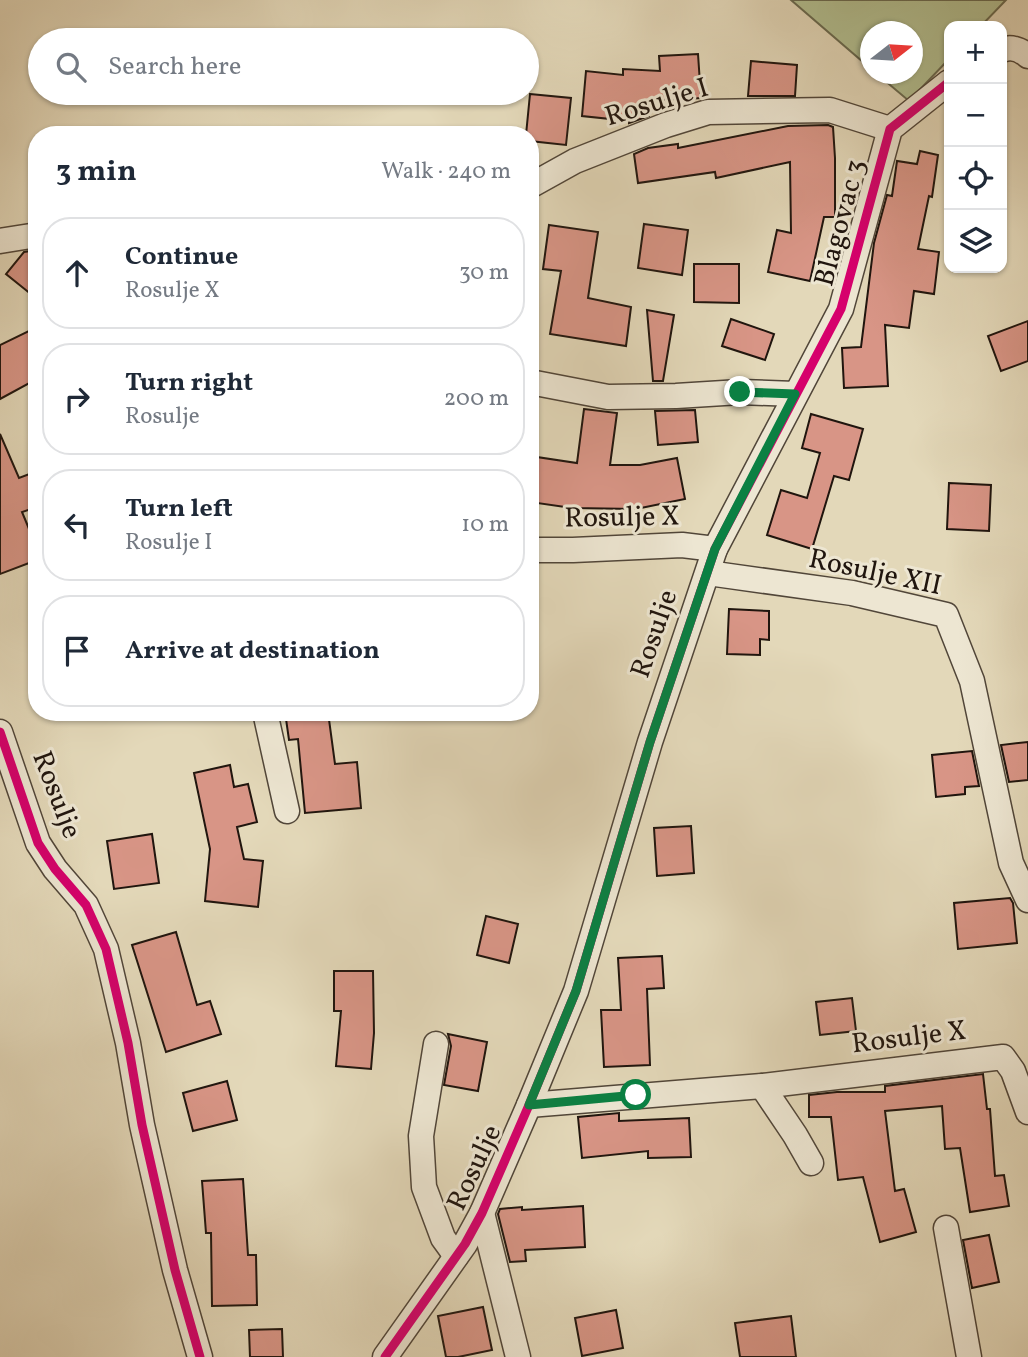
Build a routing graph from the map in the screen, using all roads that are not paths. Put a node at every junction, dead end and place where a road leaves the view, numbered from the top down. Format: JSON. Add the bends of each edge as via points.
{"nodes":[{"id":1,"x":1007,"y":48,"type":"edge"},
{"id":2,"x":1028,"y":56,"type":"edge"},
{"id":3,"x":947,"y":84,"type":"edge"},
{"id":4,"x":890,"y":130,"type":"junction"},
{"id":5,"x":539,"y":181,"type":"edge"},
{"id":6,"x":28,"y":236,"type":"edge"},
{"id":7,"x":0,"y":241,"type":"edge"},
{"id":8,"x":539,"y":384,"type":"edge"},
{"id":9,"x":795,"y":394,"type":"junction"},
{"id":10,"x":715,"y":549,"type":"junction"},
{"id":11,"x":539,"y":550,"type":"edge"},
{"id":12,"x":708,"y":573,"type":"junction"},
{"id":13,"x":267,"y":721,"type":"edge"},
{"id":14,"x":0,"y":732,"type":"edge"},
{"id":15,"x":287,"y":811,"type":"dead end"},
{"id":16,"x":1028,"y":900,"type":"edge"},
{"id":17,"x":436,"y":1044,"type":"dead end"},
{"id":18,"x":762,"y":1086,"type":"junction"},
{"id":19,"x":529,"y":1105,"type":"junction"},
{"id":20,"x":1028,"y":1112,"type":"edge"},
{"id":21,"x":811,"y":1163,"type":"dead end"},
{"id":22,"x":482,"y":1213,"type":"junction"},
{"id":23,"x":946,"y":1228,"type":"dead end"},
{"id":24,"x":456,"y":1256,"type":"junction"},
{"id":25,"x":200,"y":1357,"type":"edge"},
{"id":26,"x":385,"y":1357,"type":"edge"},
{"id":27,"x":518,"y":1357,"type":"edge"},
{"id":28,"x":969,"y":1357,"type":"edge"}],
"edges":[{"from":1,"to":2,"type":"street"},
{"from":3,"to":4,"type":"street","name":"Blagovac 3"},
{"from":4,"to":5,"type":"street","name":"Rosulje I","via":[[830,110],[708,113],[575,161]]},
{"from":4,"to":9,"type":"street","name":"Blagovac 3","via":[[841,309]]},
{"from":6,"to":7,"type":"street"},
{"from":8,"to":9,"type":"street","via":[[608,397]]},
{"from":9,"to":10,"type":"street","name":"Rosulje"},
{"from":10,"to":11,"type":"street","name":"Rosulje X","via":[[682,545]]},
{"from":10,"to":12,"type":"street","name":"Rosulje"},
{"from":12,"to":16,"type":"street","name":"Rosulje XII","via":[[852,593],[946,615],[971,681],[1011,863]]},
{"from":12,"to":19,"type":"street","name":"Rosulje","via":[[650,742],[576,991]]},
{"from":13,"to":15,"type":"street"},
{"from":14,"to":25,"type":"street","name":"Rosulje","via":[[38,843],[86,905],[106,949],[175,1270]]},
{"from":17,"to":24,"type":"street","via":[[421,1136],[424,1187],[443,1238]]},
{"from":18,"to":19,"type":"street","name":"Rosulje X"},
{"from":18,"to":20,"type":"street","name":"Rosulje X","via":[[1003,1057]]},
{"from":18,"to":21,"type":"street"},
{"from":19,"to":22,"type":"street","name":"Rosulje"},
{"from":22,"to":24,"type":"street","name":"Rosulje"},
{"from":22,"to":27,"type":"street"},
{"from":23,"to":28,"type":"street"},
{"from":24,"to":26,"type":"street","name":"Rosulje"}]}
